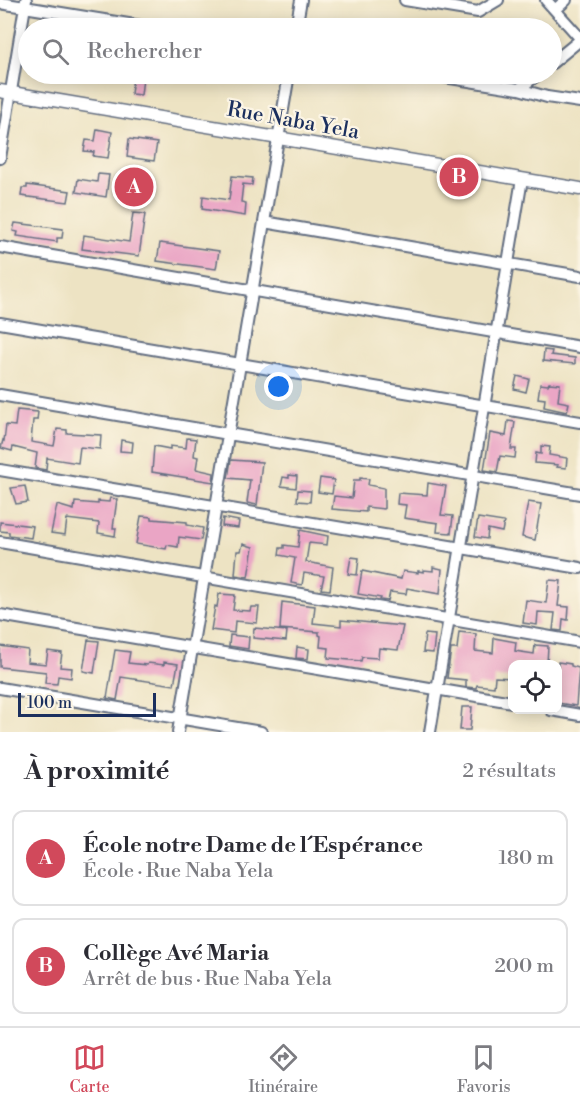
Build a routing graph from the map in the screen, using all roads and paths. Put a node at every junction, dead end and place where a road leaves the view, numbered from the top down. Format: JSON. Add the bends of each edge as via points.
{"nodes":[{"id":1,"x":301,"y":0,"type":"edge"},
{"id":2,"x":405,"y":0,"type":"edge"},
{"id":3,"x":498,"y":0,"type":"edge"},
{"id":4,"x":546,"y":0,"type":"edge"},
{"id":5,"x":566,"y":0,"type":"edge"},
{"id":6,"x":0,"y":3,"type":"edge"},
{"id":7,"x":25,"y":4,"type":"edge"},
{"id":8,"x":555,"y":9,"type":"junction"},
{"id":9,"x":100,"y":18,"type":"edge"},
{"id":10,"x":298,"y":18,"type":"edge"},
{"id":11,"x":18,"y":35,"type":"edge"},
{"id":12,"x":580,"y":39,"type":"edge"},
{"id":13,"x":562,"y":54,"type":"edge"},
{"id":14,"x":287,"y":84,"type":"edge"},
{"id":15,"x":488,"y":84,"type":"edge"},
{"id":16,"x":525,"y":84,"type":"edge"},
{"id":17,"x":519,"y":89,"type":"junction"},
{"id":18,"x":5,"y":92,"type":"edge"},
{"id":19,"x":580,"y":102,"type":"edge"},
{"id":20,"x":278,"y":138,"type":"junction"},
{"id":21,"x":0,"y":158,"type":"edge"},
{"id":22,"x":522,"y":179,"type":"junction"},
{"id":23,"x":580,"y":189,"type":"edge"},
{"id":24,"x":264,"y":222,"type":"junction"},
{"id":25,"x":0,"y":248,"type":"edge"},
{"id":26,"x":508,"y":264,"type":"junction"},
{"id":27,"x":580,"y":276,"type":"edge"},
{"id":28,"x":252,"y":290,"type":"junction"},
{"id":29,"x":0,"y":323,"type":"edge"},
{"id":30,"x":498,"y":332,"type":"junction"},
{"id":31,"x":580,"y":347,"type":"edge"},
{"id":32,"x":240,"y":364,"type":"junction"},
{"id":33,"x":0,"y":395,"type":"edge"},
{"id":34,"x":486,"y":405,"type":"junction"},
{"id":35,"x":580,"y":422,"type":"edge"},
{"id":36,"x":228,"y":435,"type":"junction"},
{"id":37,"x":0,"y":470,"type":"edge"},
{"id":38,"x":474,"y":476,"type":"junction"},
{"id":39,"x":580,"y":494,"type":"edge"},
{"id":40,"x":216,"y":505,"type":"junction"},
{"id":41,"x":0,"y":542,"type":"edge"},
{"id":42,"x":462,"y":547,"type":"junction"},
{"id":43,"x":580,"y":568,"type":"edge"},
{"id":44,"x":204,"y":576,"type":"junction"},
{"id":45,"x":0,"y":615,"type":"edge"},
{"id":46,"x":450,"y":618,"type":"junction"},
{"id":47,"x":580,"y":642,"type":"edge"},
{"id":48,"x":192,"y":648,"type":"junction"},
{"id":49,"x":0,"y":688,"type":"edge"},
{"id":50,"x":437,"y":689,"type":"junction"},
{"id":51,"x":508,"y":701,"type":"edge"},
{"id":52,"x":562,"y":712,"type":"edge"},
{"id":53,"x":580,"y":715,"type":"edge"},
{"id":54,"x":180,"y":718,"type":"junction"},
{"id":55,"x":178,"y":732,"type":"edge"},
{"id":56,"x":261,"y":732,"type":"edge"},
{"id":57,"x":430,"y":732,"type":"edge"}],
"edges":[{"from":1,"to":10,"type":"street"},
{"from":2,"to":3,"type":"street","via":[[478,12]]},
{"from":4,"to":8,"type":"street"},
{"from":5,"to":8,"type":"street"},
{"from":6,"to":7,"type":"street"},
{"from":7,"to":9,"type":"street"},
{"from":8,"to":12,"type":"street"},
{"from":11,"to":18,"type":"street"},
{"from":12,"to":13,"type":"street"},
{"from":14,"to":20,"type":"street"},
{"from":15,"to":17,"type":"street"},
{"from":16,"to":17,"type":"street"},
{"from":17,"to":19,"type":"street"},
{"from":18,"to":20,"type":"street","name":"Rue Naba Yela"},
{"from":18,"to":21,"type":"street"},
{"from":20,"to":22,"type":"street","name":"Rue Naba Yela"},
{"from":20,"to":24,"type":"street"},
{"from":22,"to":23,"type":"street","name":"Rue Naba Yela"},
{"from":22,"to":26,"type":"street"},
{"from":24,"to":26,"type":"street"},
{"from":24,"to":28,"type":"street"},
{"from":25,"to":28,"type":"street"},
{"from":26,"to":27,"type":"street"},
{"from":26,"to":30,"type":"street"},
{"from":28,"to":30,"type":"street"},
{"from":28,"to":32,"type":"street"},
{"from":29,"to":32,"type":"street"},
{"from":30,"to":31,"type":"street"},
{"from":30,"to":34,"type":"street"},
{"from":32,"to":34,"type":"street"},
{"from":32,"to":36,"type":"street"},
{"from":33,"to":36,"type":"street"},
{"from":34,"to":35,"type":"street"},
{"from":34,"to":38,"type":"street"},
{"from":36,"to":38,"type":"street"},
{"from":36,"to":40,"type":"street"},
{"from":37,"to":40,"type":"street"},
{"from":38,"to":39,"type":"street"},
{"from":38,"to":42,"type":"street"},
{"from":40,"to":42,"type":"street"},
{"from":40,"to":44,"type":"street"},
{"from":41,"to":44,"type":"street"},
{"from":42,"to":43,"type":"street"},
{"from":42,"to":46,"type":"street"},
{"from":44,"to":46,"type":"street"},
{"from":44,"to":48,"type":"street"},
{"from":45,"to":48,"type":"street"},
{"from":46,"to":47,"type":"street"},
{"from":46,"to":50,"type":"street"},
{"from":48,"to":50,"type":"street"},
{"from":48,"to":54,"type":"street"},
{"from":49,"to":54,"type":"street"},
{"from":50,"to":51,"type":"street"},
{"from":50,"to":57,"type":"street"},
{"from":52,"to":53,"type":"street"},
{"from":54,"to":55,"type":"street"},
{"from":54,"to":56,"type":"street"}]}
